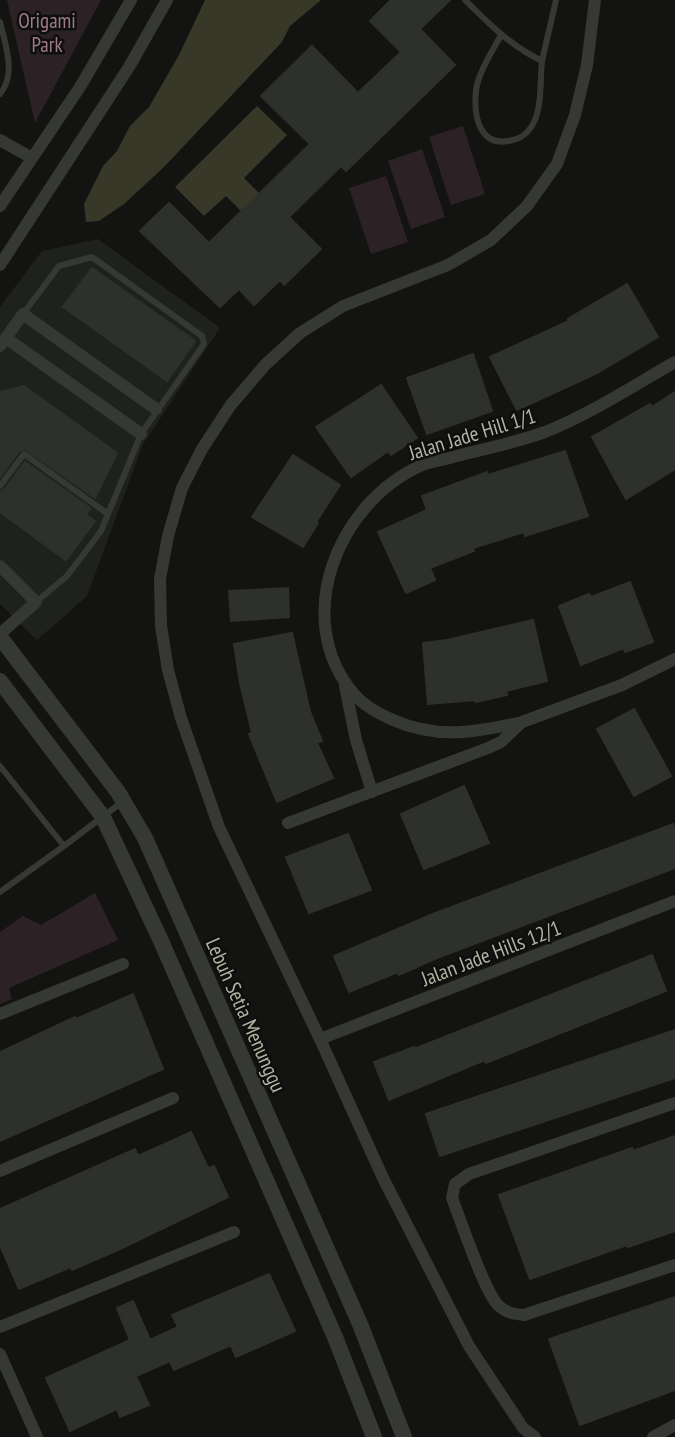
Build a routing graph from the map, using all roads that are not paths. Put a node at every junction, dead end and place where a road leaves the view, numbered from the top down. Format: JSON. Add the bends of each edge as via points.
{"nodes":[{"id":1,"x":131,"y":0,"type":"edge"},
{"id":2,"x":167,"y":0,"type":"edge"},
{"id":3,"x":466,"y":0,"type":"edge"},
{"id":4,"x":556,"y":0,"type":"edge"},
{"id":5,"x":595,"y":0,"type":"edge"},
{"id":6,"x":0,"y":22,"type":"edge"},
{"id":7,"x":1,"y":31,"type":"edge"},
{"id":8,"x":501,"y":35,"type":"junction"},
{"id":9,"x":542,"y":61,"type":"junction"},
{"id":10,"x":0,"y":94,"type":"edge"},
{"id":11,"x":0,"y":140,"type":"edge"},
{"id":12,"x":32,"y":158,"type":"junction"},
{"id":13,"x":0,"y":206,"type":"edge"},
{"id":14,"x":0,"y":265,"type":"edge"},
{"id":15,"x":23,"y":314,"type":"junction"},
{"id":16,"x":3,"y":342,"type":"edge"},
{"id":17,"x":675,"y":362,"type":"edge"},
{"id":18,"x":156,"y":409,"type":"junction"},
{"id":19,"x":141,"y":434,"type":"junction"},
{"id":20,"x":0,"y":486,"type":"edge"},
{"id":21,"x":107,"y":514,"type":"junction"},
{"id":22,"x":0,"y":566,"type":"edge"},
{"id":23,"x":36,"y":602,"type":"junction"},
{"id":24,"x":0,"y":636,"type":"edge"},
{"id":25,"x":675,"y":659,"type":"edge"},
{"id":26,"x":0,"y":681,"type":"edge"},
{"id":27,"x":344,"y":683,"type":"junction"},
{"id":28,"x":522,"y":722,"type":"junction"},
{"id":29,"x":0,"y":766,"type":"edge"},
{"id":30,"x":372,"y":792,"type":"junction"},
{"id":31,"x":123,"y":801,"type":"junction"},
{"id":32,"x":103,"y":817,"type":"junction"},
{"id":33,"x":288,"y":823,"type":"dead end"},
{"id":34,"x":64,"y":846,"type":"junction"},
{"id":35,"x":0,"y":892,"type":"edge"},
{"id":36,"x":675,"y":901,"type":"edge"},
{"id":37,"x":123,"y":964,"type":"dead end"},
{"id":38,"x":0,"y":1014,"type":"edge"},
{"id":39,"x":320,"y":1039,"type":"junction"},
{"id":40,"x":173,"y":1098,"type":"dead end"},
{"id":41,"x":675,"y":1103,"type":"edge"},
{"id":42,"x":0,"y":1171,"type":"edge"},
{"id":43,"x":234,"y":1233,"type":"dead end"},
{"id":44,"x":675,"y":1265,"type":"edge"},
{"id":45,"x":360,"y":1324,"type":"junction"},
{"id":46,"x":0,"y":1327,"type":"edge"},
{"id":47,"x":333,"y":1333,"type":"junction"},
{"id":48,"x":0,"y":1354,"type":"edge"},
{"id":49,"x":675,"y":1424,"type":"edge"},
{"id":50,"x":37,"y":1437,"type":"edge"},
{"id":51,"x":374,"y":1437,"type":"edge"},
{"id":52,"x":404,"y":1437,"type":"edge"},
{"id":53,"x":535,"y":1437,"type":"edge"},
{"id":54,"x":653,"y":1437,"type":"edge"}],
"edges":[{"from":1,"to":12,"type":"street"},
{"from":2,"to":14,"type":"street","via":[[129,67]]},
{"from":3,"to":8,"type":"lane"},
{"from":4,"to":9,"type":"lane"},
{"from":5,"to":39,"type":"street","via":[[575,115],[557,164],[527,206],[491,240],[448,265],[343,306],[300,333],[265,365],[202,449],[182,488],[168,536],[160,579],[161,626],[181,718],[219,827]]},
{"from":6,"to":7,"type":"lane"},
{"from":7,"to":10,"type":"lane","via":[[9,73]]},
{"from":8,"to":9,"type":"lane"},
{"from":8,"to":9,"type":"lane","via":[[476,87],[478,125],[487,138],[503,143],[522,137],[534,122]]},
{"from":11,"to":12,"type":"street"},
{"from":12,"to":13,"type":"street"},
{"from":15,"to":16,"type":"street"},
{"from":15,"to":18,"type":"street"},
{"from":15,"to":18,"type":"lane","via":[[59,266],[92,257],[202,336],[204,344]]},
{"from":16,"to":19,"type":"street"},
{"from":17,"to":27,"type":"street","name":"Jalan Jade Hill 1/1","via":[[566,423],[521,440],[423,465],[377,495],[342,541],[325,591],[328,641]]},
{"from":18,"to":19,"type":"lane"},
{"from":19,"to":21,"type":"lane"},
{"from":20,"to":21,"type":"lane","via":[[24,454]]},
{"from":21,"to":23,"type":"lane","via":[[101,531],[68,576]]},
{"from":22,"to":23,"type":"street"},
{"from":23,"to":24,"type":"street"},
{"from":24,"to":31,"type":"street","name":"Lebuh Setia Menunggu"},
{"from":25,"to":28,"type":"street","via":[[622,685]]},
{"from":26,"to":32,"type":"street"},
{"from":27,"to":28,"type":"street","name":"Jalan Jade Hill 1/1","via":[[359,700],[416,730],[447,734]]},
{"from":27,"to":30,"type":"street"},
{"from":28,"to":30,"type":"street","via":[[501,742]]},
{"from":29,"to":34,"type":"lane"},
{"from":30,"to":33,"type":"street"},
{"from":31,"to":32,"type":"lane"},
{"from":31,"to":45,"type":"street","name":"Lebuh Setia Menunggu","via":[[145,838]]},
{"from":32,"to":34,"type":"lane"},
{"from":32,"to":47,"type":"street"},
{"from":34,"to":35,"type":"lane"},
{"from":36,"to":39,"type":"street","name":"Jalan Jade Hills 12/1"},
{"from":37,"to":38,"type":"street"},
{"from":39,"to":53,"type":"street","via":[[383,1178],[470,1346],[523,1428]]},
{"from":40,"to":42,"type":"street"},
{"from":41,"to":44,"type":"street","via":[[469,1174],[455,1184],[452,1198],[488,1289],[497,1305],[509,1313],[524,1315]]},
{"from":43,"to":46,"type":"street"},
{"from":45,"to":47,"type":"street"},
{"from":45,"to":52,"type":"street","name":"Lebuh Setia Menunggu"},
{"from":47,"to":51,"type":"street"},
{"from":48,"to":50,"type":"street"},
{"from":49,"to":54,"type":"street"}]}
